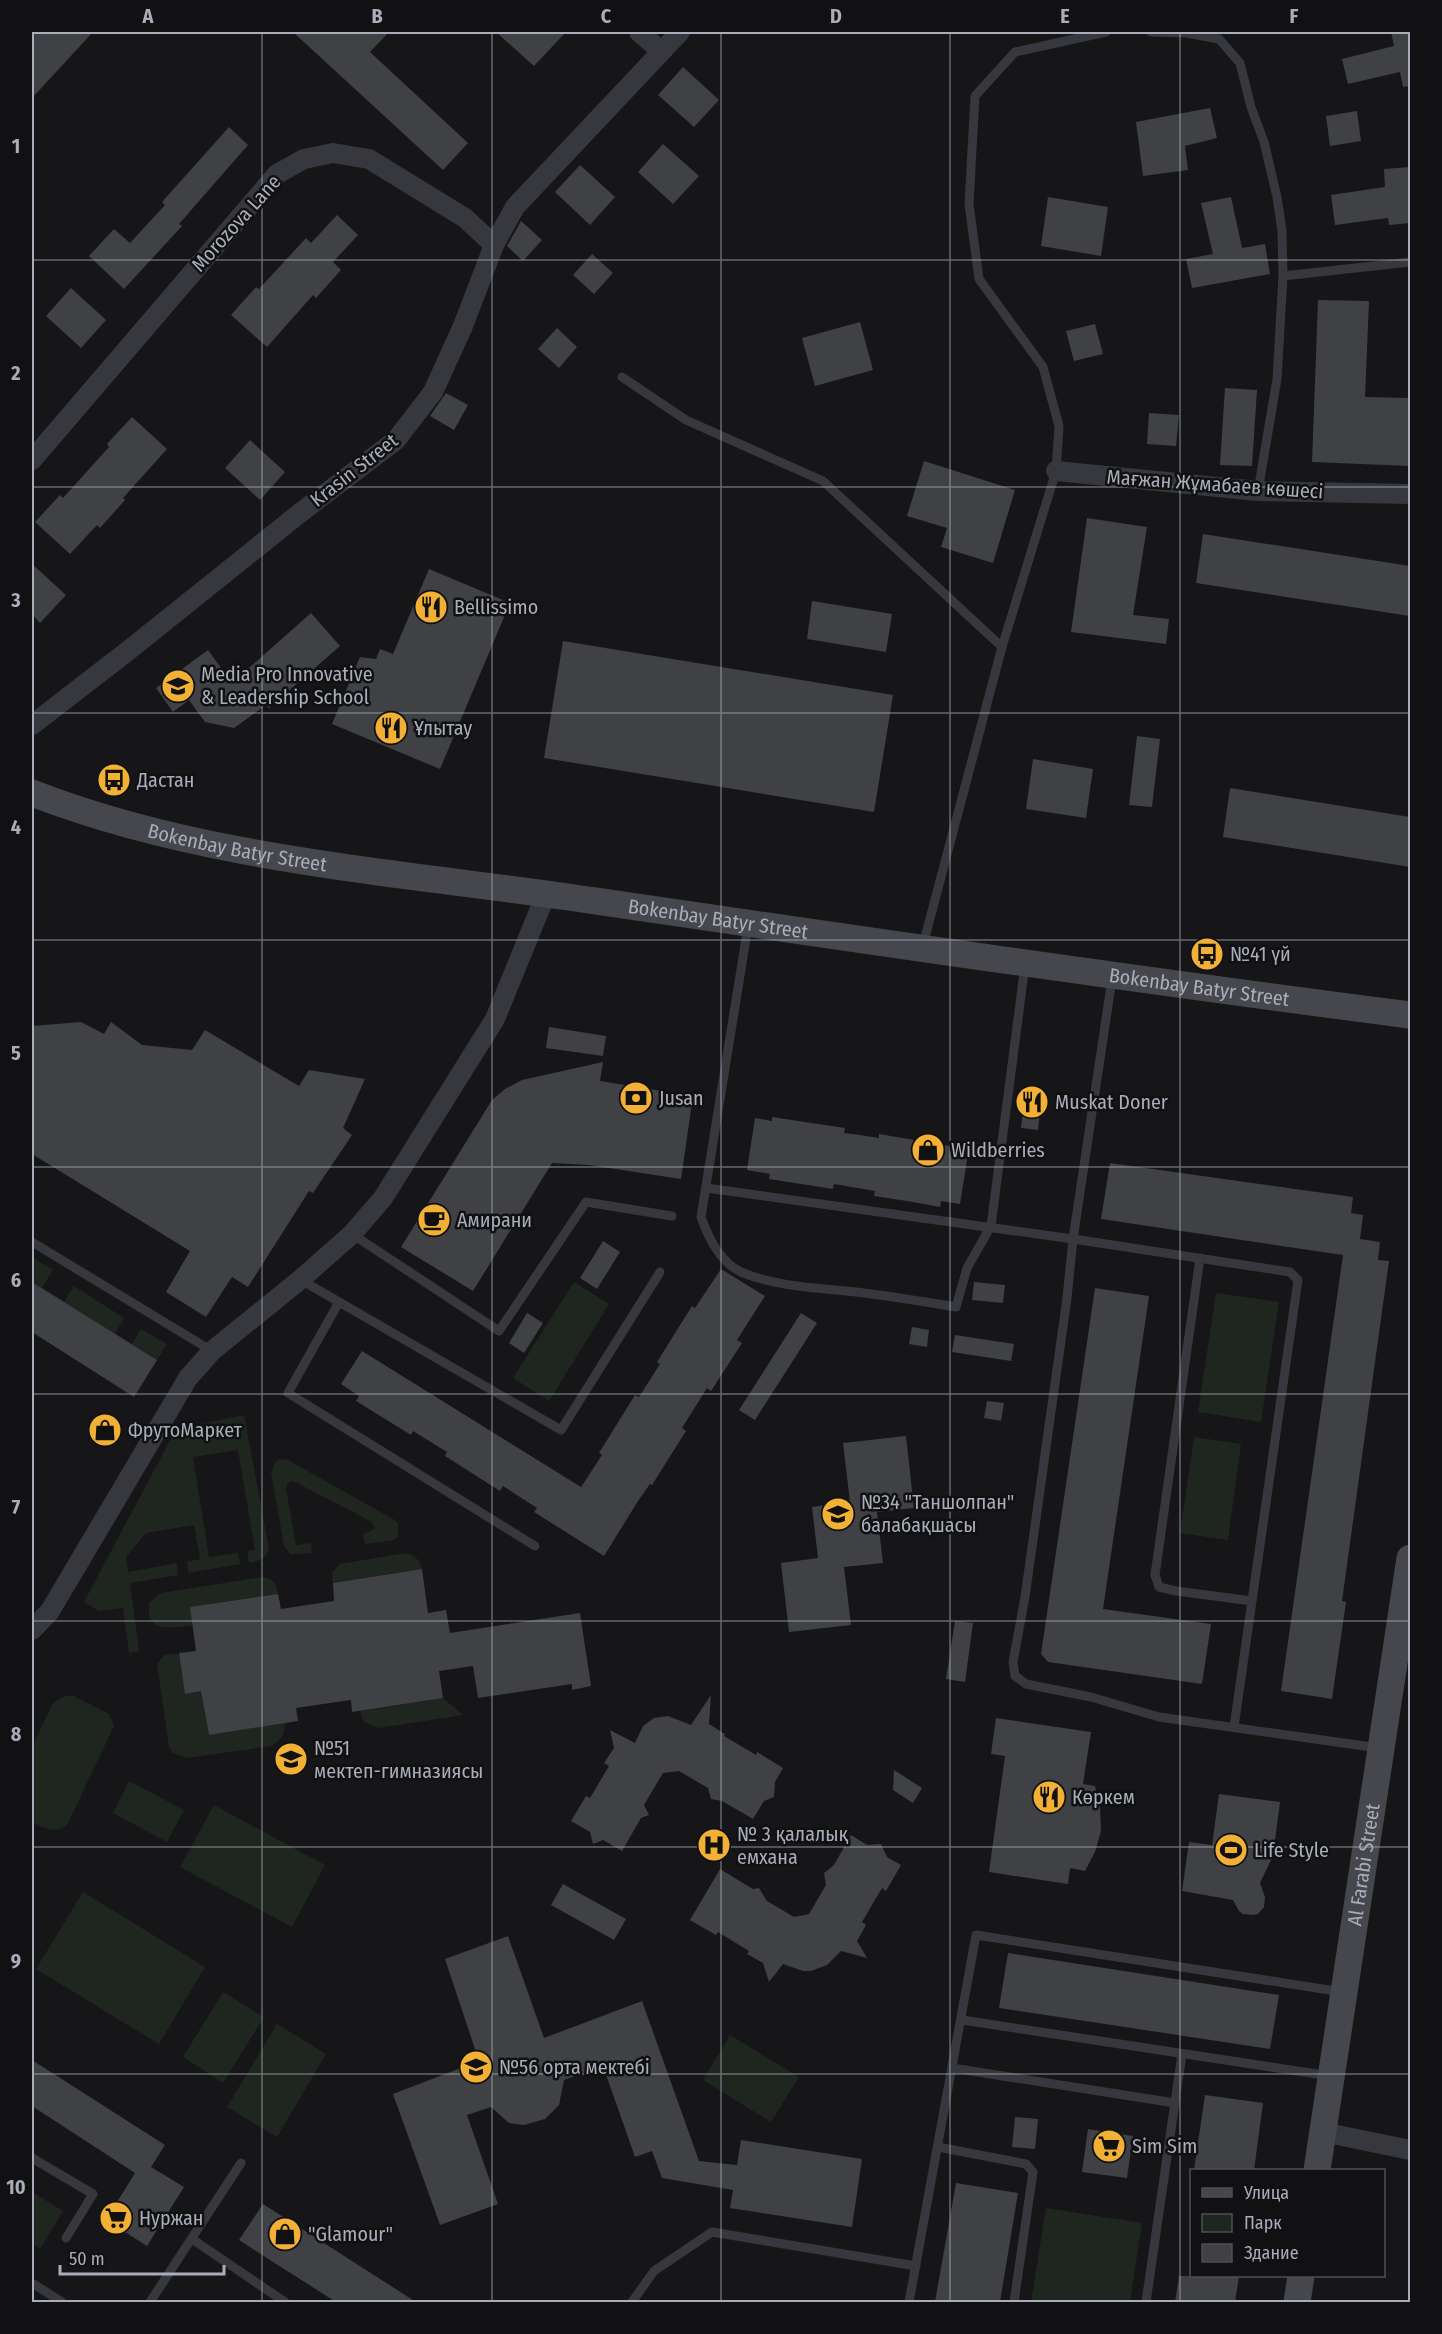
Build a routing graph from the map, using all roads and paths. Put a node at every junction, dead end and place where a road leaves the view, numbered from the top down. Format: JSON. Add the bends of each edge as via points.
{"nodes":[{"id":1,"x":639,"y":32,"type":"edge"},
{"id":2,"x":680,"y":32,"type":"edge"},
{"id":3,"x":1106,"y":32,"type":"edge"},
{"id":4,"x":1151,"y":32,"type":"edge"},
{"id":5,"x":661,"y":51,"type":"junction"},
{"id":6,"x":494,"y":246,"type":"junction"},
{"id":7,"x":1410,"y":262,"type":"edge"},
{"id":8,"x":1283,"y":276,"type":"junction"},
{"id":9,"x":622,"y":377,"type":"dead end"},
{"id":10,"x":32,"y":460,"type":"edge"},
{"id":11,"x":1056,"y":471,"type":"junction"},
{"id":12,"x":1258,"y":491,"type":"junction"},
{"id":13,"x":1410,"y":494,"type":"edge"},
{"id":14,"x":1002,"y":647,"type":"junction"},
{"id":15,"x":32,"y":725,"type":"edge"},
{"id":16,"x":32,"y":793,"type":"edge"},
{"id":17,"x":546,"y":894,"type":"junction"},
{"id":18,"x":749,"y":924,"type":"junction"},
{"id":19,"x":922,"y":949,"type":"junction"},
{"id":20,"x":1025,"y":964,"type":"junction"},
{"id":21,"x":1112,"y":976,"type":"junction"},
{"id":22,"x":1410,"y":1015,"type":"edge"},
{"id":23,"x":705,"y":1188,"type":"junction"},
{"id":24,"x":672,"y":1216,"type":"dead end"},
{"id":25,"x":991,"y":1226,"type":"junction"},
{"id":26,"x":352,"y":1234,"type":"junction"},
{"id":27,"x":1073,"y":1239,"type":"junction"},
{"id":28,"x":32,"y":1242,"type":"edge"},
{"id":29,"x":1200,"y":1257,"type":"junction"},
{"id":30,"x":660,"y":1272,"type":"dead end"},
{"id":31,"x":301,"y":1280,"type":"junction"},
{"id":32,"x":339,"y":1302,"type":"junction"},
{"id":33,"x":212,"y":1351,"type":"junction"},
{"id":34,"x":535,"y":1546,"type":"dead end"},
{"id":35,"x":1410,"y":1558,"type":"edge"},
{"id":36,"x":1252,"y":1601,"type":"junction"},
{"id":37,"x":32,"y":1630,"type":"edge"},
{"id":38,"x":1234,"y":1727,"type":"junction"},
{"id":39,"x":1382,"y":1748,"type":"junction"},
{"id":40,"x":1344,"y":1993,"type":"junction"},
{"id":41,"x":962,"y":2020,"type":"junction"},
{"id":42,"x":1182,"y":2054,"type":"junction"},
{"id":43,"x":952,"y":2068,"type":"junction"},
{"id":44,"x":1331,"y":2076,"type":"junction"},
{"id":45,"x":1175,"y":2103,"type":"junction"},
{"id":46,"x":1323,"y":2132,"type":"junction"},
{"id":47,"x":938,"y":2147,"type":"junction"},
{"id":48,"x":1410,"y":2150,"type":"edge"},
{"id":49,"x":32,"y":2158,"type":"edge"},
{"id":50,"x":241,"y":2163,"type":"dead end"},
{"id":51,"x":1317,"y":2169,"type":"edge"},
{"id":52,"x":66,"y":2238,"type":"dead end"},
{"id":53,"x":192,"y":2239,"type":"junction"},
{"id":54,"x":916,"y":2266,"type":"junction"},
{"id":55,"x":1301,"y":2277,"type":"edge"},
{"id":56,"x":32,"y":2283,"type":"edge"},
{"id":57,"x":62,"y":2302,"type":"edge"},
{"id":58,"x":150,"y":2302,"type":"edge"},
{"id":59,"x":285,"y":2302,"type":"edge"},
{"id":60,"x":632,"y":2302,"type":"edge"},
{"id":61,"x":909,"y":2302,"type":"edge"},
{"id":62,"x":1014,"y":2302,"type":"edge"},
{"id":63,"x":1146,"y":2302,"type":"edge"},
{"id":64,"x":1297,"y":2302,"type":"edge"}],
"edges":[{"from":1,"to":5,"type":"street"},
{"from":2,"to":5,"type":"street","name":"Krasin Street"},
{"from":3,"to":11,"type":"lane","via":[[1015,52],[975,96],[969,204],[979,279],[1043,367],[1059,426]]},
{"from":4,"to":8,"type":"lane","via":[[1219,39],[1240,63],[1276,197]]},
{"from":5,"to":6,"type":"street","name":"Krasin Street","via":[[515,207]]},
{"from":6,"to":10,"type":"street","name":"Morozova Lane","via":[[465,219],[369,159],[333,153],[304,159],[277,174]]},
{"from":6,"to":15,"type":"street","name":"Krasin Street","via":[[433,392],[396,440]]},
{"from":7,"to":8,"type":"lane"},
{"from":8,"to":12,"type":"lane","via":[[1277,379]]},
{"from":9,"to":14,"type":"lane","via":[[686,420],[823,481]]},
{"from":11,"to":12,"type":"street","name":"Мағжан Жұмабаев көшесі"},
{"from":11,"to":14,"type":"lane"},
{"from":12,"to":13,"type":"street","name":"Мағжан Жұмабаев көшесі"},
{"from":14,"to":19,"type":"lane"},
{"from":16,"to":17,"type":"main road","name":"Bokenbay Batyr Street","via":[[98,816],[195,842]]},
{"from":17,"to":18,"type":"main road","name":"Bokenbay Batyr Street"},
{"from":17,"to":26,"type":"street","via":[[495,1019],[383,1198]]},
{"from":18,"to":19,"type":"main road","name":"Bokenbay Batyr Street"},
{"from":18,"to":23,"type":"lane"},
{"from":19,"to":20,"type":"main road","name":"Bokenbay Batyr Street"},
{"from":20,"to":21,"type":"main road","name":"Bokenbay Batyr Street"},
{"from":20,"to":25,"type":"lane"},
{"from":21,"to":22,"type":"main road","name":"Bokenbay Batyr Street"},
{"from":21,"to":27,"type":"lane"},
{"from":23,"to":25,"type":"lane"},
{"from":23,"to":25,"type":"lane","via":[[701,1217],[719,1252],[740,1271],[789,1285],[956,1306],[967,1268]]},
{"from":24,"to":26,"type":"lane","via":[[586,1202],[499,1331]]},
{"from":25,"to":27,"type":"lane"},
{"from":26,"to":31,"type":"street"},
{"from":27,"to":29,"type":"lane"},
{"from":27,"to":38,"type":"lane","via":[[1013,1662],[1015,1676],[1026,1684],[1091,1697],[1159,1717]]},
{"from":28,"to":33,"type":"lane"},
{"from":29,"to":36,"type":"lane","via":[[1290,1272],[1298,1280]]},
{"from":29,"to":36,"type":"lane","via":[[1155,1575],[1159,1587]]},
{"from":30,"to":32,"type":"lane","via":[[561,1430]]},
{"from":31,"to":32,"type":"lane"},
{"from":31,"to":33,"type":"street"},
{"from":32,"to":34,"type":"lane","via":[[288,1393]]},
{"from":33,"to":37,"type":"street","via":[[188,1378],[50,1611]]},
{"from":35,"to":39,"type":"main road","name":"Al Farabi Street"},
{"from":36,"to":38,"type":"lane"},
{"from":38,"to":39,"type":"lane"},
{"from":39,"to":40,"type":"main road","name":"Al Farabi Street"},
{"from":40,"to":41,"type":"lane","via":[[976,1935]]},
{"from":40,"to":44,"type":"main road","name":"Al Farabi Street"},
{"from":41,"to":42,"type":"lane"},
{"from":41,"to":43,"type":"lane"},
{"from":42,"to":44,"type":"lane"},
{"from":42,"to":45,"type":"lane"},
{"from":43,"to":45,"type":"lane"},
{"from":43,"to":47,"type":"lane"},
{"from":44,"to":46,"type":"main road","name":"Al Farabi Street"},
{"from":45,"to":63,"type":"lane"},
{"from":46,"to":48,"type":"street"},
{"from":46,"to":51,"type":"main road","name":"Al Farabi Street"},
{"from":47,"to":54,"type":"lane"},
{"from":47,"to":62,"type":"lane","via":[[1026,2164],[1033,2172]]},
{"from":49,"to":52,"type":"lane","via":[[93,2194]]},
{"from":50,"to":53,"type":"lane"},
{"from":53,"to":58,"type":"lane"},
{"from":53,"to":59,"type":"lane"},
{"from":54,"to":60,"type":"lane","via":[[712,2232],[654,2271]]},
{"from":54,"to":61,"type":"lane"},
{"from":55,"to":64,"type":"main road"},
{"from":56,"to":57,"type":"lane"}]}
